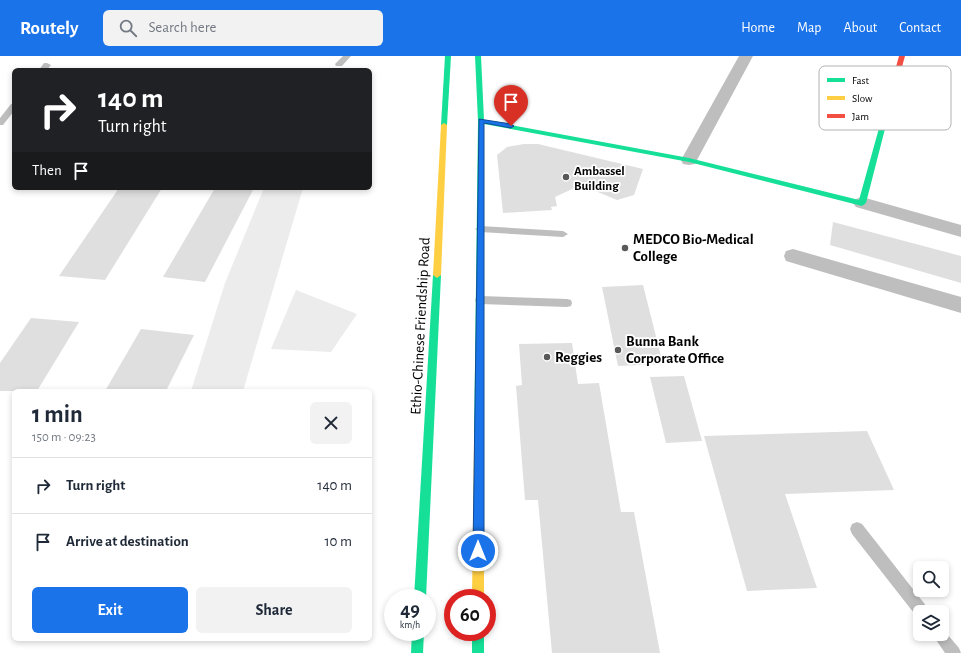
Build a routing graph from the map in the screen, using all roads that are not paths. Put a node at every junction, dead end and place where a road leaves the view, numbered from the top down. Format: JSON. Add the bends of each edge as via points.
{"nodes":[{"id":1,"x":347,"y":56,"type":"edge"},
{"id":2,"x":448,"y":56,"type":"edge"},
{"id":3,"x":478,"y":56,"type":"edge"},
{"id":4,"x":746,"y":56,"type":"edge"},
{"id":5,"x":902,"y":56,"type":"edge"},
{"id":6,"x":339,"y":64,"type":"dead end"},
{"id":7,"x":899,"y":66,"type":"edge"},
{"id":8,"x":12,"y":108,"type":"edge"},
{"id":9,"x":481,"y":120,"type":"junction"},
{"id":10,"x":0,"y":123,"type":"edge"},
{"id":11,"x":882,"y":130,"type":"edge"},
{"id":12,"x":689,"y":160,"type":"junction"},
{"id":13,"x":862,"y":203,"type":"junction"},
{"id":14,"x":480,"y":229,"type":"junction"},
{"id":15,"x":961,"y":231,"type":"edge"},
{"id":16,"x":563,"y":234,"type":"dead end"},
{"id":17,"x":793,"y":256,"type":"dead end"},
{"id":18,"x":480,"y":300,"type":"junction"},
{"id":19,"x":567,"y":303,"type":"dead end"},
{"id":20,"x":961,"y":305,"type":"edge"},
{"id":21,"x":857,"y":529,"type":"dead end"},
{"id":22,"x":420,"y":589,"type":"edge"},
{"id":23,"x":478,"y":589,"type":"edge"},
{"id":24,"x":917,"y":605,"type":"edge"},
{"id":25,"x":418,"y":641,"type":"edge"},
{"id":26,"x":478,"y":641,"type":"edge"},
{"id":27,"x":945,"y":641,"type":"edge"},
{"id":28,"x":417,"y":653,"type":"edge"},
{"id":29,"x":478,"y":653,"type":"edge"},
{"id":30,"x":954,"y":653,"type":"edge"}],
"edges":[{"from":1,"to":6,"type":"lane"},
{"from":2,"to":22,"type":"main road","name":"Ethio-Chinese Friendship Road"},
{"from":3,"to":9,"type":"main road"},
{"from":4,"to":12,"type":"street"},
{"from":5,"to":7,"type":"main road"},
{"from":8,"to":10,"type":"lane"},
{"from":9,"to":12,"type":"main road"},
{"from":9,"to":14,"type":"main road"},
{"from":11,"to":13,"type":"main road"},
{"from":12,"to":13,"type":"main road"},
{"from":13,"to":15,"type":"street"},
{"from":14,"to":16,"type":"lane"},
{"from":14,"to":18,"type":"main road"},
{"from":17,"to":20,"type":"street"},
{"from":18,"to":19,"type":"lane"},
{"from":18,"to":23,"type":"main road"},
{"from":21,"to":24,"type":"lane"},
{"from":25,"to":28,"type":"main road"},
{"from":26,"to":29,"type":"main road"},
{"from":27,"to":30,"type":"lane"}]}
